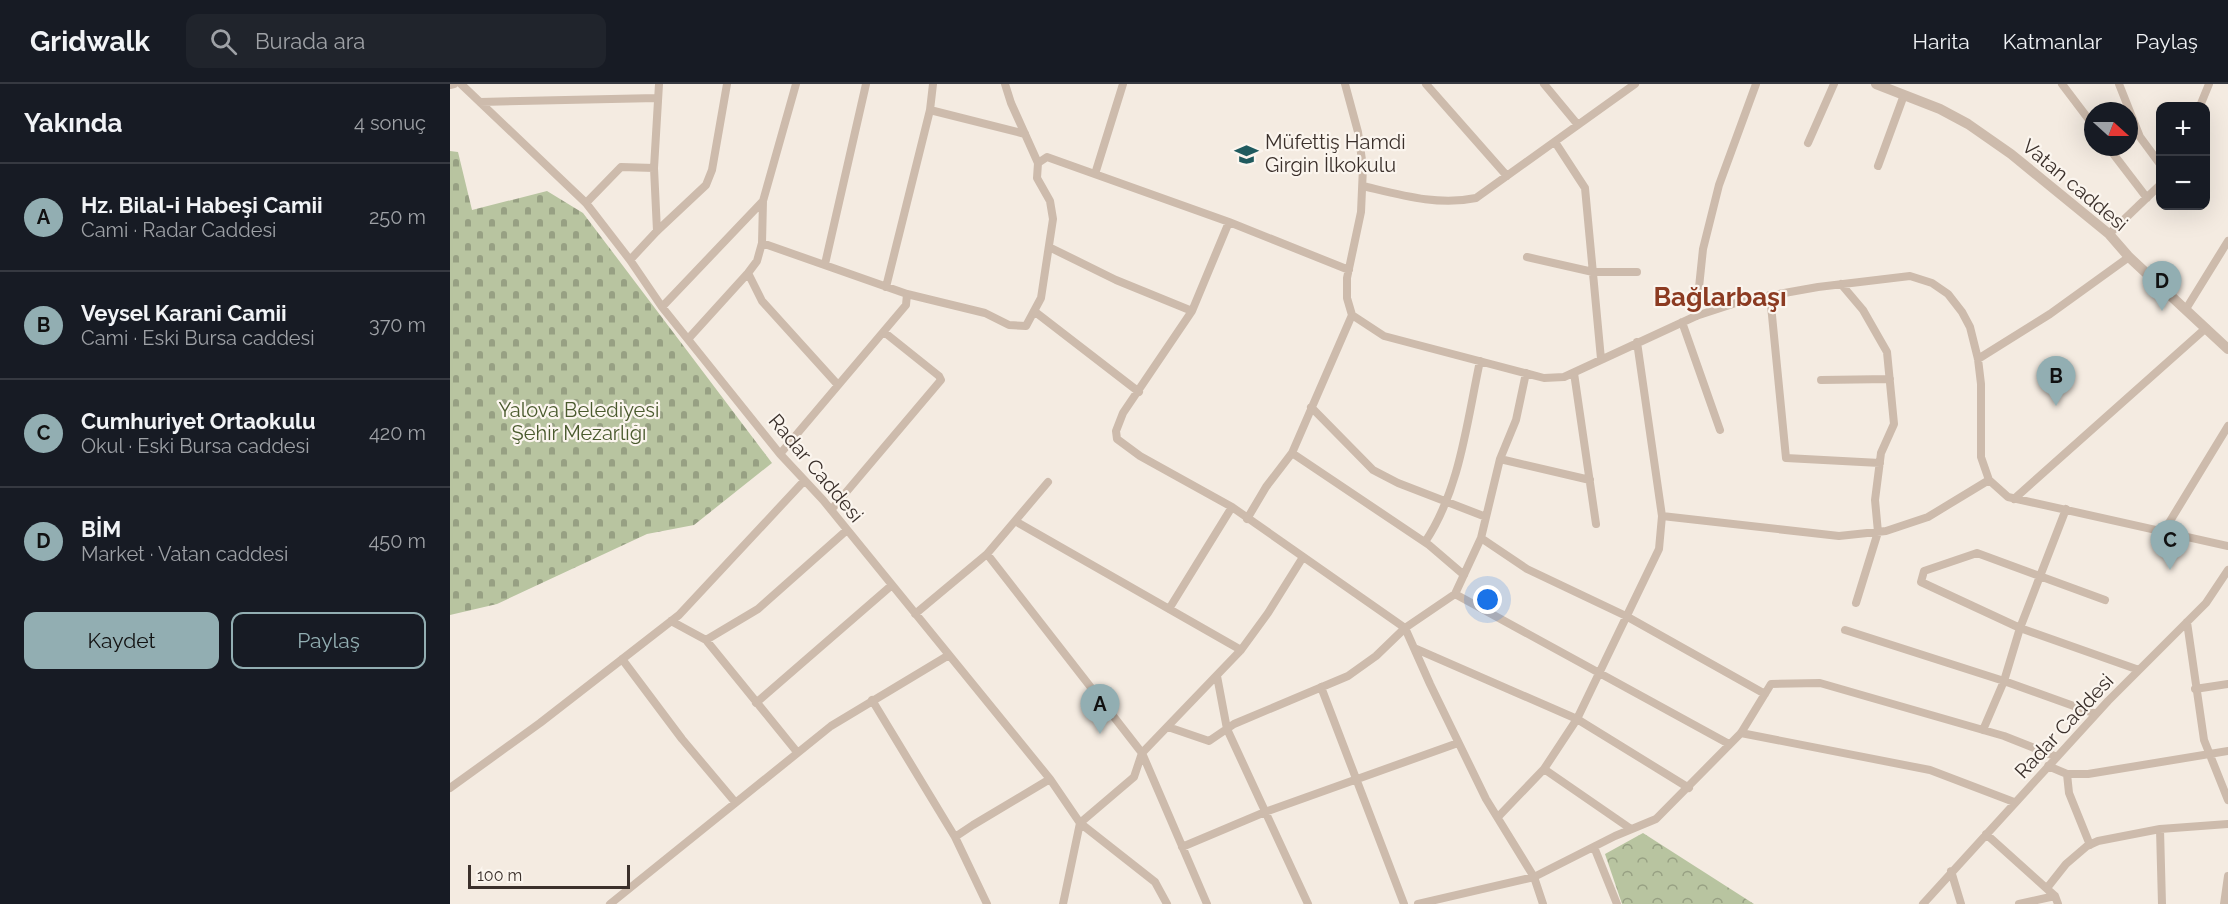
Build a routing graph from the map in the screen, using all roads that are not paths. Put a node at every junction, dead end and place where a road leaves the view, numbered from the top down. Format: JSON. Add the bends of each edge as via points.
{"nodes":[{"id":1,"x":461,"y":84,"type":"edge"},
{"id":2,"x":659,"y":84,"type":"edge"},
{"id":3,"x":727,"y":84,"type":"edge"},
{"id":4,"x":796,"y":84,"type":"edge"},
{"id":5,"x":866,"y":84,"type":"edge"},
{"id":6,"x":933,"y":84,"type":"edge"},
{"id":7,"x":1005,"y":84,"type":"edge"},
{"id":8,"x":1123,"y":84,"type":"edge"},
{"id":9,"x":1345,"y":84,"type":"edge"},
{"id":10,"x":1426,"y":84,"type":"edge"},
{"id":11,"x":1544,"y":84,"type":"edge"},
{"id":12,"x":1635,"y":84,"type":"edge"},
{"id":13,"x":1756,"y":84,"type":"edge"},
{"id":14,"x":1834,"y":84,"type":"edge"},
{"id":15,"x":1876,"y":84,"type":"edge"},
{"id":16,"x":2062,"y":84,"type":"edge"},
{"id":17,"x":2119,"y":84,"type":"edge"},
{"id":18,"x":2209,"y":84,"type":"edge"},
{"id":19,"x":1904,"y":95,"type":"junction"},
{"id":20,"x":657,"y":98,"type":"junction"},
{"id":21,"x":480,"y":102,"type":"junction"},
{"id":22,"x":2202,"y":102,"type":"edge"},
{"id":23,"x":930,"y":110,"type":"junction"},
{"id":24,"x":2084,"y":113,"type":"edge"},
{"id":25,"x":1578,"y":125,"type":"junction"},
{"id":26,"x":1025,"y":134,"type":"junction"},
{"id":27,"x":1555,"y":142,"type":"junction"},
{"id":28,"x":1809,"y":143,"type":"dead end"},
{"id":29,"x":2115,"y":156,"type":"edge"},
{"id":30,"x":2156,"y":159,"type":"edge"},
{"id":31,"x":1038,"y":163,"type":"junction"},
{"id":32,"x":1878,"y":166,"type":"dead end"},
{"id":33,"x":654,"y":168,"type":"junction"},
{"id":34,"x":1095,"y":174,"type":"junction"},
{"id":35,"x":1507,"y":176,"type":"junction"},
{"id":36,"x":1363,"y":186,"type":"junction"},
{"id":37,"x":2156,"y":189,"type":"edge"},
{"id":38,"x":2147,"y":198,"type":"junction"},
{"id":39,"x":763,"y":201,"type":"junction"},
{"id":40,"x":586,"y":203,"type":"junction"},
{"id":41,"x":1229,"y":222,"type":"junction"},
{"id":42,"x":657,"y":231,"type":"junction"},
{"id":43,"x":2109,"y":234,"type":"junction"},
{"id":44,"x":762,"y":243,"type":"junction"},
{"id":45,"x":2227,"y":246,"type":"edge"},
{"id":46,"x":1049,"y":247,"type":"junction"},
{"id":47,"x":2129,"y":256,"type":"junction"},
{"id":48,"x":1527,"y":257,"type":"dead end"},
{"id":49,"x":630,"y":260,"type":"junction"},
{"id":50,"x":825,"y":264,"type":"junction"},
{"id":51,"x":1349,"y":270,"type":"junction"},
{"id":52,"x":1593,"y":272,"type":"junction"},
{"id":53,"x":1637,"y":272,"type":"dead end"},
{"id":54,"x":748,"y":273,"type":"junction"},
{"id":55,"x":1841,"y":284,"type":"junction"},
{"id":56,"x":886,"y":287,"type":"junction"},
{"id":57,"x":907,"y":294,"type":"junction"},
{"id":58,"x":1770,"y":296,"type":"junction"},
{"id":59,"x":662,"y":307,"type":"junction"},
{"id":60,"x":2186,"y":309,"type":"junction"},
{"id":61,"x":1034,"y":311,"type":"junction"},
{"id":62,"x":1192,"y":311,"type":"junction"},
{"id":63,"x":1352,"y":315,"type":"junction"},
{"id":64,"x":1696,"y":316,"type":"junction"},
{"id":65,"x":1682,"y":322,"type":"junction"},
{"id":66,"x":2206,"y":328,"type":"junction"},
{"id":67,"x":884,"y":332,"type":"junction"},
{"id":68,"x":688,"y":338,"type":"junction"},
{"id":69,"x":1637,"y":342,"type":"junction"},
{"id":70,"x":2228,"y":350,"type":"edge"},
{"id":71,"x":1601,"y":359,"type":"junction"},
{"id":72,"x":1978,"y":359,"type":"junction"},
{"id":73,"x":1480,"y":361,"type":"junction"},
{"id":74,"x":1526,"y":373,"type":"junction"},
{"id":75,"x":1574,"y":373,"type":"junction"},
{"id":76,"x":1890,"y":378,"type":"junction"},
{"id":77,"x":1821,"y":380,"type":"dead end"},
{"id":78,"x":838,"y":386,"type":"junction"},
{"id":79,"x":1139,"y":392,"type":"junction"},
{"id":80,"x":1311,"y":407,"type":"junction"},
{"id":81,"x":2228,"y":426,"type":"edge"},
{"id":82,"x":1720,"y":430,"type":"dead end"},
{"id":83,"x":1292,"y":453,"type":"junction"},
{"id":84,"x":780,"y":454,"type":"junction"},
{"id":85,"x":1500,"y":459,"type":"junction"},
{"id":86,"x":1880,"y":464,"type":"junction"},
{"id":87,"x":1590,"y":480,"type":"junction"},
{"id":88,"x":1989,"y":480,"type":"junction"},
{"id":89,"x":804,"y":481,"type":"junction"},
{"id":90,"x":1048,"y":482,"type":"dead end"},
{"id":91,"x":2014,"y":499,"type":"junction"},
{"id":92,"x":1446,"y":501,"type":"junction"},
{"id":93,"x":1232,"y":507,"type":"junction"},
{"id":94,"x":2066,"y":509,"type":"junction"},
{"id":95,"x":831,"y":510,"type":"junction"},
{"id":96,"x":1486,"y":516,"type":"junction"},
{"id":97,"x":1662,"y":516,"type":"junction"},
{"id":98,"x":1247,"y":519,"type":"junction"},
{"id":99,"x":1015,"y":521,"type":"junction"},
{"id":100,"x":1596,"y":524,"type":"dead end"},
{"id":101,"x":847,"y":530,"type":"junction"},
{"id":102,"x":2164,"y":531,"type":"junction"},
{"id":103,"x":1878,"y":532,"type":"junction"},
{"id":104,"x":1481,"y":538,"type":"junction"},
{"id":105,"x":1425,"y":542,"type":"junction"},
{"id":106,"x":2228,"y":546,"type":"edge"},
{"id":107,"x":987,"y":554,"type":"junction"},
{"id":108,"x":1303,"y":557,"type":"junction"},
{"id":109,"x":2228,"y":570,"type":"edge"},
{"id":110,"x":1464,"y":574,"type":"junction"},
{"id":111,"x":2040,"y":576,"type":"junction"},
{"id":112,"x":892,"y":585,"type":"junction"},
{"id":113,"x":1455,"y":594,"type":"junction"},
{"id":114,"x":2105,"y":600,"type":"dead end"},
{"id":115,"x":1856,"y":603,"type":"dead end"},
{"id":116,"x":1169,"y":609,"type":"junction"},
{"id":117,"x":915,"y":614,"type":"junction"},
{"id":118,"x":1626,"y":616,"type":"junction"},
{"id":119,"x":671,"y":621,"type":"junction"},
{"id":120,"x":2187,"y":622,"type":"junction"},
{"id":121,"x":1405,"y":628,"type":"junction"},
{"id":122,"x":2020,"y":628,"type":"junction"},
{"id":123,"x":1845,"y":630,"type":"dead end"},
{"id":124,"x":706,"y":640,"type":"junction"},
{"id":125,"x":1414,"y":648,"type":"junction"},
{"id":126,"x":1241,"y":650,"type":"junction"},
{"id":127,"x":948,"y":655,"type":"junction"},
{"id":128,"x":622,"y":659,"type":"junction"},
{"id":129,"x":2139,"y":670,"type":"junction"},
{"id":130,"x":1599,"y":672,"type":"junction"},
{"id":131,"x":1217,"y":676,"type":"junction"},
{"id":132,"x":2004,"y":681,"type":"junction"},
{"id":133,"x":2228,"y":684,"type":"edge"},
{"id":134,"x":1321,"y":687,"type":"junction"},
{"id":135,"x":2195,"y":689,"type":"junction"},
{"id":136,"x":1765,"y":694,"type":"junction"},
{"id":137,"x":872,"y":700,"type":"junction"},
{"id":138,"x":756,"y":703,"type":"junction"},
{"id":139,"x":2096,"y":714,"type":"junction"},
{"id":140,"x":1577,"y":719,"type":"junction"},
{"id":141,"x":1168,"y":728,"type":"junction"},
{"id":142,"x":1227,"y":729,"type":"junction"},
{"id":143,"x":1983,"y":730,"type":"junction"},
{"id":144,"x":1741,"y":733,"type":"junction"},
{"id":145,"x":1458,"y":742,"type":"junction"},
{"id":146,"x":1729,"y":744,"type":"junction"},
{"id":147,"x":2228,"y":751,"type":"edge"},
{"id":148,"x":797,"y":752,"type":"junction"},
{"id":149,"x":1142,"y":753,"type":"junction"},
{"id":150,"x":2209,"y":754,"type":"junction"},
{"id":151,"x":2057,"y":756,"type":"junction"},
{"id":152,"x":2048,"y":766,"type":"junction"},
{"id":153,"x":1544,"y":769,"type":"junction"},
{"id":154,"x":2067,"y":774,"type":"junction"},
{"id":155,"x":1357,"y":778,"type":"junction"},
{"id":156,"x":1050,"y":779,"type":"junction"},
{"id":157,"x":1689,"y":788,"type":"junction"},
{"id":158,"x":450,"y":789,"type":"edge"},
{"id":159,"x":2228,"y":800,"type":"edge"},
{"id":160,"x":735,"y":802,"type":"junction"},
{"id":161,"x":2014,"y":802,"type":"junction"},
{"id":162,"x":1265,"y":812,"type":"junction"},
{"id":163,"x":1498,"y":817,"type":"junction"},
{"id":164,"x":1080,"y":823,"type":"junction"},
{"id":165,"x":2228,"y":824,"type":"edge"},
{"id":166,"x":1631,"y":829,"type":"junction"},
{"id":167,"x":2160,"y":829,"type":"junction"},
{"id":168,"x":1986,"y":834,"type":"junction"},
{"id":169,"x":955,"y":837,"type":"junction"},
{"id":170,"x":2090,"y":845,"type":"junction"},
{"id":171,"x":1182,"y":847,"type":"junction"},
{"id":172,"x":1594,"y":847,"type":"junction"},
{"id":173,"x":1951,"y":872,"type":"junction"},
{"id":174,"x":2228,"y":876,"type":"edge"},
{"id":175,"x":1534,"y":877,"type":"junction"},
{"id":176,"x":2047,"y":888,"type":"junction"},
{"id":177,"x":1453,"y":900,"type":"edge"},
{"id":178,"x":2056,"y":900,"type":"edge"},
{"id":179,"x":610,"y":904,"type":"edge"},
{"id":180,"x":987,"y":904,"type":"edge"},
{"id":181,"x":1063,"y":904,"type":"edge"},
{"id":182,"x":1167,"y":904,"type":"edge"},
{"id":183,"x":1207,"y":904,"type":"edge"},
{"id":184,"x":1308,"y":904,"type":"edge"},
{"id":185,"x":1404,"y":904,"type":"edge"},
{"id":186,"x":1418,"y":904,"type":"edge"},
{"id":187,"x":1543,"y":904,"type":"edge"},
{"id":188,"x":1617,"y":904,"type":"edge"},
{"id":189,"x":1923,"y":904,"type":"edge"},
{"id":190,"x":1961,"y":904,"type":"edge"},
{"id":191,"x":2019,"y":904,"type":"edge"},
{"id":192,"x":2162,"y":904,"type":"edge"},
{"id":193,"x":2224,"y":904,"type":"edge"}],
"edges":[{"from":1,"to":21,"type":"street","name":"Radar Caddesi"},
{"from":2,"to":20,"type":"street"},
{"from":3,"to":42,"type":"street","via":[[706,185]]},
{"from":4,"to":39,"type":"street"},
{"from":5,"to":50,"type":"street"},
{"from":6,"to":23,"type":"street"},
{"from":7,"to":26,"type":"street"},
{"from":8,"to":34,"type":"street"},
{"from":9,"to":36,"type":"street","via":[[1358,132]]},
{"from":10,"to":35,"type":"street"},
{"from":11,"to":25,"type":"street"},
{"from":12,"to":25,"type":"street"},
{"from":13,"to":64,"type":"street","via":[[1719,185],[1702,249]]},
{"from":14,"to":28,"type":"street"},
{"from":15,"to":19,"type":"street","name":"Vatan caddesi"},
{"from":16,"to":24,"type":"street"},
{"from":17,"to":30,"type":"street","via":[[2140,137]]},
{"from":18,"to":22,"type":"street"},
{"from":19,"to":32,"type":"street"},
{"from":19,"to":43,"type":"street","name":"Vatan caddesi","via":[[1940,109],[1991,139]]},
{"from":20,"to":21,"type":"street"},
{"from":20,"to":33,"type":"street"},
{"from":21,"to":40,"type":"street","name":"Radar Caddesi"},
{"from":23,"to":26,"type":"street"},
{"from":23,"to":56,"type":"street"},
{"from":25,"to":27,"type":"street"},
{"from":26,"to":31,"type":"street"},
{"from":27,"to":35,"type":"street"},
{"from":27,"to":52,"type":"street","via":[[1585,188]]},
{"from":29,"to":38,"type":"street"},
{"from":31,"to":34,"type":"street","via":[[1047,157]]},
{"from":31,"to":46,"type":"street","via":[[1037,178],[1050,201],[1053,219]]},
{"from":33,"to":40,"type":"street","via":[[621,167]]},
{"from":33,"to":42,"type":"street"},
{"from":34,"to":41,"type":"street"},
{"from":35,"to":36,"type":"street","via":[[1476,198],[1456,202]]},
{"from":36,"to":51,"type":"street"},
{"from":37,"to":38,"type":"street"},
{"from":38,"to":43,"type":"street"},
{"from":39,"to":44,"type":"street"},
{"from":39,"to":59,"type":"street"},
{"from":40,"to":49,"type":"street","name":"Radar Caddesi"},
{"from":41,"to":51,"type":"street"},
{"from":41,"to":62,"type":"street"},
{"from":42,"to":49,"type":"street"},
{"from":43,"to":47,"type":"street","name":"Vatan caddesi"},
{"from":44,"to":50,"type":"street"},
{"from":44,"to":54,"type":"street","via":[[757,261]]},
{"from":45,"to":60,"type":"street"},
{"from":46,"to":61,"type":"street","via":[[1041,298]]},
{"from":46,"to":62,"type":"street"},
{"from":47,"to":60,"type":"street","name":"Vatan caddesi"},
{"from":47,"to":72,"type":"street","via":[[2050,314]]},
{"from":48,"to":52,"type":"street"},
{"from":49,"to":59,"type":"street","name":"Radar Caddesi"},
{"from":50,"to":56,"type":"street"},
{"from":51,"to":63,"type":"street","via":[[1347,298]]},
{"from":52,"to":53,"type":"street"},
{"from":52,"to":71,"type":"street"},
{"from":54,"to":68,"type":"street"},
{"from":54,"to":78,"type":"street","via":[[762,302]]},
{"from":55,"to":58,"type":"street"},
{"from":55,"to":72,"type":"street","via":[[1910,276],[1932,283],[1948,294],[1962,312],[1971,327]]},
{"from":55,"to":76,"type":"street","via":[[1863,310],[1887,352]]},
{"from":56,"to":57,"type":"street"},
{"from":57,"to":61,"type":"street","via":[[985,313],[1009,325],[1026,326]]},
{"from":57,"to":67,"type":"street","via":[[906,305]]},
{"from":58,"to":64,"type":"street"},
{"from":58,"to":86,"type":"street","via":[[1786,458]]},
{"from":59,"to":68,"type":"street","name":"Radar Caddesi"},
{"from":60,"to":66,"type":"street","name":"Vatan caddesi"},
{"from":61,"to":79,"type":"street"},
{"from":62,"to":79,"type":"street"},
{"from":63,"to":73,"type":"street","via":[[1384,336]]},
{"from":63,"to":80,"type":"street"},
{"from":64,"to":65,"type":"street"},
{"from":65,"to":69,"type":"street"},
{"from":65,"to":82,"type":"street"},
{"from":66,"to":70,"type":"street","name":"Vatan caddesi"},
{"from":66,"to":91,"type":"street"},
{"from":67,"to":78,"type":"street"},
{"from":67,"to":95,"type":"street","via":[[941,380]]},
{"from":68,"to":84,"type":"street","name":"Radar Caddesi"},
{"from":69,"to":71,"type":"street"},
{"from":69,"to":97,"type":"street"},
{"from":71,"to":75,"type":"street"},
{"from":72,"to":88,"type":"street","via":[[1981,457]]},
{"from":73,"to":74,"type":"street"},
{"from":73,"to":92,"type":"street","via":[[1462,448]]},
{"from":74,"to":75,"type":"street","via":[[1544,378]]},
{"from":74,"to":85,"type":"street","via":[[1516,420]]},
{"from":75,"to":87,"type":"street"},
{"from":76,"to":77,"type":"street"},
{"from":76,"to":86,"type":"street","via":[[1894,424]]},
{"from":78,"to":84,"type":"street"},
{"from":79,"to":93,"type":"street","via":[[1123,413],[1117,439],[1149,462]]},
{"from":80,"to":83,"type":"street"},
{"from":80,"to":92,"type":"street","via":[[1373,470]]},
{"from":81,"to":102,"type":"street"},
{"from":83,"to":98,"type":"street"},
{"from":83,"to":105,"type":"street"},
{"from":84,"to":89,"type":"street","name":"Radar Caddesi"},
{"from":85,"to":87,"type":"street"},
{"from":85,"to":96,"type":"street"},
{"from":86,"to":103,"type":"street","via":[[1875,500]]},
{"from":87,"to":100,"type":"street"},
{"from":88,"to":91,"type":"street"},
{"from":88,"to":103,"type":"street","via":[[1928,517]]},
{"from":89,"to":95,"type":"street","name":"Radar Caddesi"},
{"from":89,"to":119,"type":"street"},
{"from":90,"to":99,"type":"street"},
{"from":91,"to":94,"type":"street"},
{"from":92,"to":96,"type":"street"},
{"from":92,"to":105,"type":"street"},
{"from":93,"to":98,"type":"street"},
{"from":93,"to":116,"type":"street"},
{"from":94,"to":102,"type":"street"},
{"from":94,"to":111,"type":"street"},
{"from":95,"to":101,"type":"street","name":"Radar Caddesi"},
{"from":96,"to":104,"type":"street"},
{"from":97,"to":103,"type":"street","via":[[1839,536]]},
{"from":97,"to":118,"type":"street","via":[[1659,549]]},
{"from":98,"to":108,"type":"street"},
{"from":99,"to":107,"type":"street"},
{"from":99,"to":116,"type":"street"},
{"from":101,"to":112,"type":"street","name":"Radar Caddesi"},
{"from":101,"to":124,"type":"street","via":[[758,609]]},
{"from":102,"to":106,"type":"street"},
{"from":103,"to":115,"type":"street"},
{"from":104,"to":110,"type":"street"},
{"from":104,"to":118,"type":"street","via":[[1527,569]]},
{"from":105,"to":110,"type":"street"},
{"from":107,"to":117,"type":"street"},
{"from":107,"to":149,"type":"street"},
{"from":108,"to":121,"type":"street"},
{"from":108,"to":126,"type":"street"},
{"from":109,"to":120,"type":"street","name":"Radar Caddesi","via":[[2206,603]]},
{"from":110,"to":113,"type":"street"},
{"from":111,"to":114,"type":"street"},
{"from":111,"to":122,"type":"street"},
{"from":111,"to":122,"type":"street","via":[[1977,553],[1924,570],[1921,582]]},
{"from":112,"to":117,"type":"street","name":"Radar Caddesi"},
{"from":112,"to":138,"type":"street"},
{"from":113,"to":121,"type":"street"},
{"from":113,"to":130,"type":"street"},
{"from":116,"to":126,"type":"street"},
{"from":117,"to":127,"type":"street","name":"Radar Caddesi"},
{"from":118,"to":130,"type":"street"},
{"from":118,"to":136,"type":"street"},
{"from":119,"to":124,"type":"street"},
{"from":119,"to":128,"type":"street"},
{"from":120,"to":129,"type":"street","name":"Radar Caddesi"},
{"from":120,"to":135,"type":"street"},
{"from":121,"to":125,"type":"street"},
{"from":121,"to":134,"type":"street","via":[[1376,656],[1347,676]]},
{"from":122,"to":129,"type":"street"},
{"from":122,"to":132,"type":"street"},
{"from":123,"to":132,"type":"street"},
{"from":124,"to":138,"type":"street"},
{"from":125,"to":140,"type":"street"},
{"from":125,"to":145,"type":"street"},
{"from":126,"to":131,"type":"street"},
{"from":127,"to":137,"type":"street"},
{"from":127,"to":156,"type":"street","name":"Radar Caddesi"},
{"from":128,"to":158,"type":"street"},
{"from":128,"to":160,"type":"street"},
{"from":129,"to":139,"type":"street","name":"Radar Caddesi"},
{"from":130,"to":140,"type":"street"},
{"from":130,"to":146,"type":"street"},
{"from":131,"to":141,"type":"street"},
{"from":131,"to":142,"type":"street"},
{"from":132,"to":139,"type":"street"},
{"from":132,"to":143,"type":"street"},
{"from":133,"to":135,"type":"street"},
{"from":134,"to":142,"type":"street"},
{"from":134,"to":155,"type":"street"},
{"from":135,"to":150,"type":"street"},
{"from":136,"to":143,"type":"street","via":[[1771,684],[1820,683]]},
{"from":136,"to":144,"type":"street"},
{"from":137,"to":148,"type":"street"},
{"from":137,"to":169,"type":"street"},
{"from":138,"to":148,"type":"street"},
{"from":139,"to":151,"type":"street","name":"Radar Caddesi"},
{"from":140,"to":153,"type":"street"},
{"from":140,"to":157,"type":"street"},
{"from":141,"to":142,"type":"street","via":[[1209,741]]},
{"from":141,"to":149,"type":"street"},
{"from":142,"to":162,"type":"street"},
{"from":143,"to":151,"type":"street"},
{"from":144,"to":146,"type":"street"},
{"from":144,"to":161,"type":"street","via":[[1930,770]]},
{"from":145,"to":155,"type":"street"},
{"from":145,"to":163,"type":"street"},
{"from":146,"to":157,"type":"street"},
{"from":147,"to":150,"type":"street"},
{"from":148,"to":160,"type":"street"},
{"from":149,"to":164,"type":"street","via":[[1134,777]]},
{"from":149,"to":171,"type":"street"},
{"from":150,"to":154,"type":"street"},
{"from":150,"to":159,"type":"street"},
{"from":151,"to":152,"type":"street","name":"Radar Caddesi"},
{"from":152,"to":154,"type":"street"},
{"from":152,"to":161,"type":"street","name":"Radar Caddesi"},
{"from":153,"to":163,"type":"street"},
{"from":153,"to":166,"type":"street"},
{"from":154,"to":170,"type":"street","via":[[2069,793]]},
{"from":155,"to":162,"type":"street"},
{"from":155,"to":185,"type":"street"},
{"from":156,"to":164,"type":"street","name":"Radar Caddesi"},
{"from":156,"to":169,"type":"street"},
{"from":157,"to":166,"type":"street","via":[[1656,819]]},
{"from":160,"to":179,"type":"street"},
{"from":161,"to":168,"type":"street","name":"Radar Caddesi"},
{"from":162,"to":171,"type":"street"},
{"from":162,"to":184,"type":"street"},
{"from":163,"to":175,"type":"street"},
{"from":164,"to":181,"type":"street"},
{"from":164,"to":182,"type":"street","name":"Radar Caddesi","via":[[1155,882]]},
{"from":165,"to":167,"type":"street"},
{"from":166,"to":172,"type":"street"},
{"from":167,"to":170,"type":"street"},
{"from":167,"to":192,"type":"street"},
{"from":168,"to":173,"type":"street","name":"Radar Caddesi"},
{"from":168,"to":176,"type":"street"},
{"from":169,"to":180,"type":"street"},
{"from":170,"to":176,"type":"street","via":[[2066,864]]},
{"from":171,"to":183,"type":"street"},
{"from":172,"to":175,"type":"street"},
{"from":172,"to":188,"type":"street"},
{"from":173,"to":189,"type":"street","name":"Radar Caddesi"},
{"from":173,"to":190,"type":"street"},
{"from":174,"to":193,"type":"street"},
{"from":175,"to":177,"type":"street"},
{"from":175,"to":187,"type":"street"},
{"from":176,"to":178,"type":"street"},
{"from":177,"to":186,"type":"street"},
{"from":178,"to":191,"type":"street"}]}
